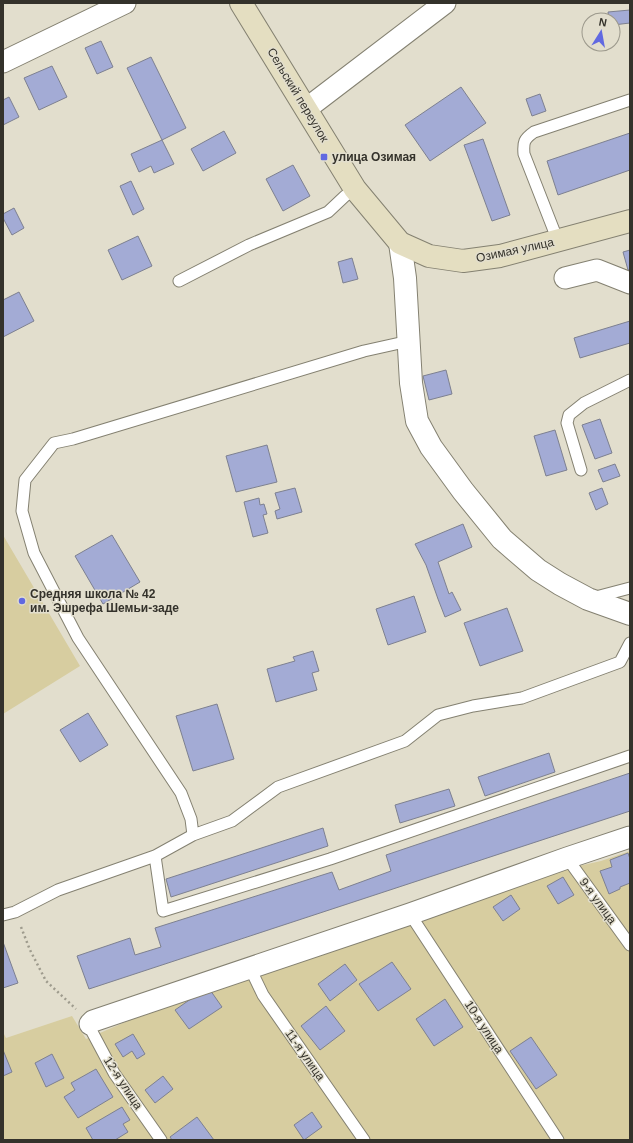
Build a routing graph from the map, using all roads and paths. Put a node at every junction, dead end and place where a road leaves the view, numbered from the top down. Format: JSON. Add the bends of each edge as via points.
{"nodes":[{"id":1,"x":125,"y":3,"type":"edge"},
{"id":2,"x":241,"y":3,"type":"edge"},
{"id":3,"x":446,"y":3,"type":"edge"},
{"id":4,"x":3,"y":62,"type":"edge"},
{"id":5,"x":630,"y":100,"type":"edge"},
{"id":6,"x":306,"y":108,"type":"junction"},
{"id":7,"x":355,"y":189,"type":"junction"},
{"id":8,"x":630,"y":221,"type":"edge"},
{"id":9,"x":558,"y":241,"type":"junction"},
{"id":10,"x":400,"y":243,"type":"junction"},
{"id":11,"x":565,"y":278,"type":"dead end"},
{"id":12,"x":179,"y":281,"type":"dead end"},
{"id":13,"x":630,"y":283,"type":"edge"},
{"id":14,"x":409,"y":341,"type":"junction"},
{"id":15,"x":630,"y":380,"type":"edge"},
{"id":16,"x":581,"y":470,"type":"dead end"},
{"id":17,"x":630,"y":588,"type":"edge"},
{"id":18,"x":588,"y":599,"type":"junction"},
{"id":19,"x":630,"y":614,"type":"edge"},
{"id":20,"x":630,"y":643,"type":"edge"},
{"id":21,"x":630,"y":756,"type":"edge"},
{"id":22,"x":193,"y":835,"type":"junction"},
{"id":23,"x":630,"y":836,"type":"edge"},
{"id":24,"x":155,"y":856,"type":"junction"},
{"id":25,"x":567,"y":858,"type":"junction"},
{"id":26,"x":15,"y":912,"type":"junction"},
{"id":27,"x":410,"y":914,"type":"junction"},
{"id":28,"x":3,"y":915,"type":"edge"},
{"id":29,"x":630,"y":945,"type":"edge"},
{"id":30,"x":250,"y":968,"type":"junction"},
{"id":31,"x":90,"y":1024,"type":"junction"},
{"id":32,"x":162,"y":1140,"type":"edge"},
{"id":33,"x":364,"y":1140,"type":"edge"},
{"id":34,"x":558,"y":1140,"type":"edge"}],
"edges":[{"from":1,"to":4,"type":"street"},
{"from":2,"to":6,"type":"main road","name":"Сельский переулок"},
{"from":3,"to":6,"type":"street"},
{"from":5,"to":9,"type":"lane","via":[[534,132],[526,137],[523,145],[524,154]]},
{"from":6,"to":7,"type":"main road","name":"Сельский переулок"},
{"from":7,"to":10,"type":"main road","name":"Сельский переулок"},
{"from":7,"to":12,"type":"lane","via":[[328,212],[248,245]]},
{"from":8,"to":9,"type":"main road","name":"Озимая улица"},
{"from":9,"to":10,"type":"main road","name":"Озимая улица","via":[[500,256],[463,261],[429,256]]},
{"from":10,"to":14,"type":"street"},
{"from":11,"to":13,"type":"street","via":[[598,270]]},
{"from":14,"to":18,"type":"street","via":[[411,383],[417,421],[431,447],[502,540],[538,570]]},
{"from":14,"to":22,"type":"lane","via":[[364,351],[54,443],[25,480],[22,510],[34,553],[78,638],[181,793],[191,819]]},
{"from":15,"to":16,"type":"lane","via":[[584,404],[569,415],[567,423]]},
{"from":17,"to":18,"type":"lane"},
{"from":18,"to":19,"type":"street"},
{"from":20,"to":22,"type":"lane","via":[[620,662],[522,698],[438,715],[405,741],[278,787],[232,821]]},
{"from":21,"to":24,"type":"lane","via":[[330,859],[164,911]]},
{"from":22,"to":24,"type":"lane"},
{"from":23,"to":25,"type":"street"},
{"from":24,"to":26,"type":"lane","via":[[58,890]]},
{"from":25,"to":27,"type":"street"},
{"from":25,"to":29,"type":"lane","name":"9-я улица"},
{"from":26,"to":28,"type":"lane"},
{"from":26,"to":31,"type":"path","via":[[30,950],[46,980]]},
{"from":27,"to":30,"type":"street"},
{"from":27,"to":34,"type":"lane","name":"10-я улица"},
{"from":30,"to":31,"type":"street"},
{"from":30,"to":33,"type":"lane","name":"11-я улица","via":[[263,995]]},
{"from":31,"to":32,"type":"lane","name":"12-я улица","via":[[114,1073]]}]}
